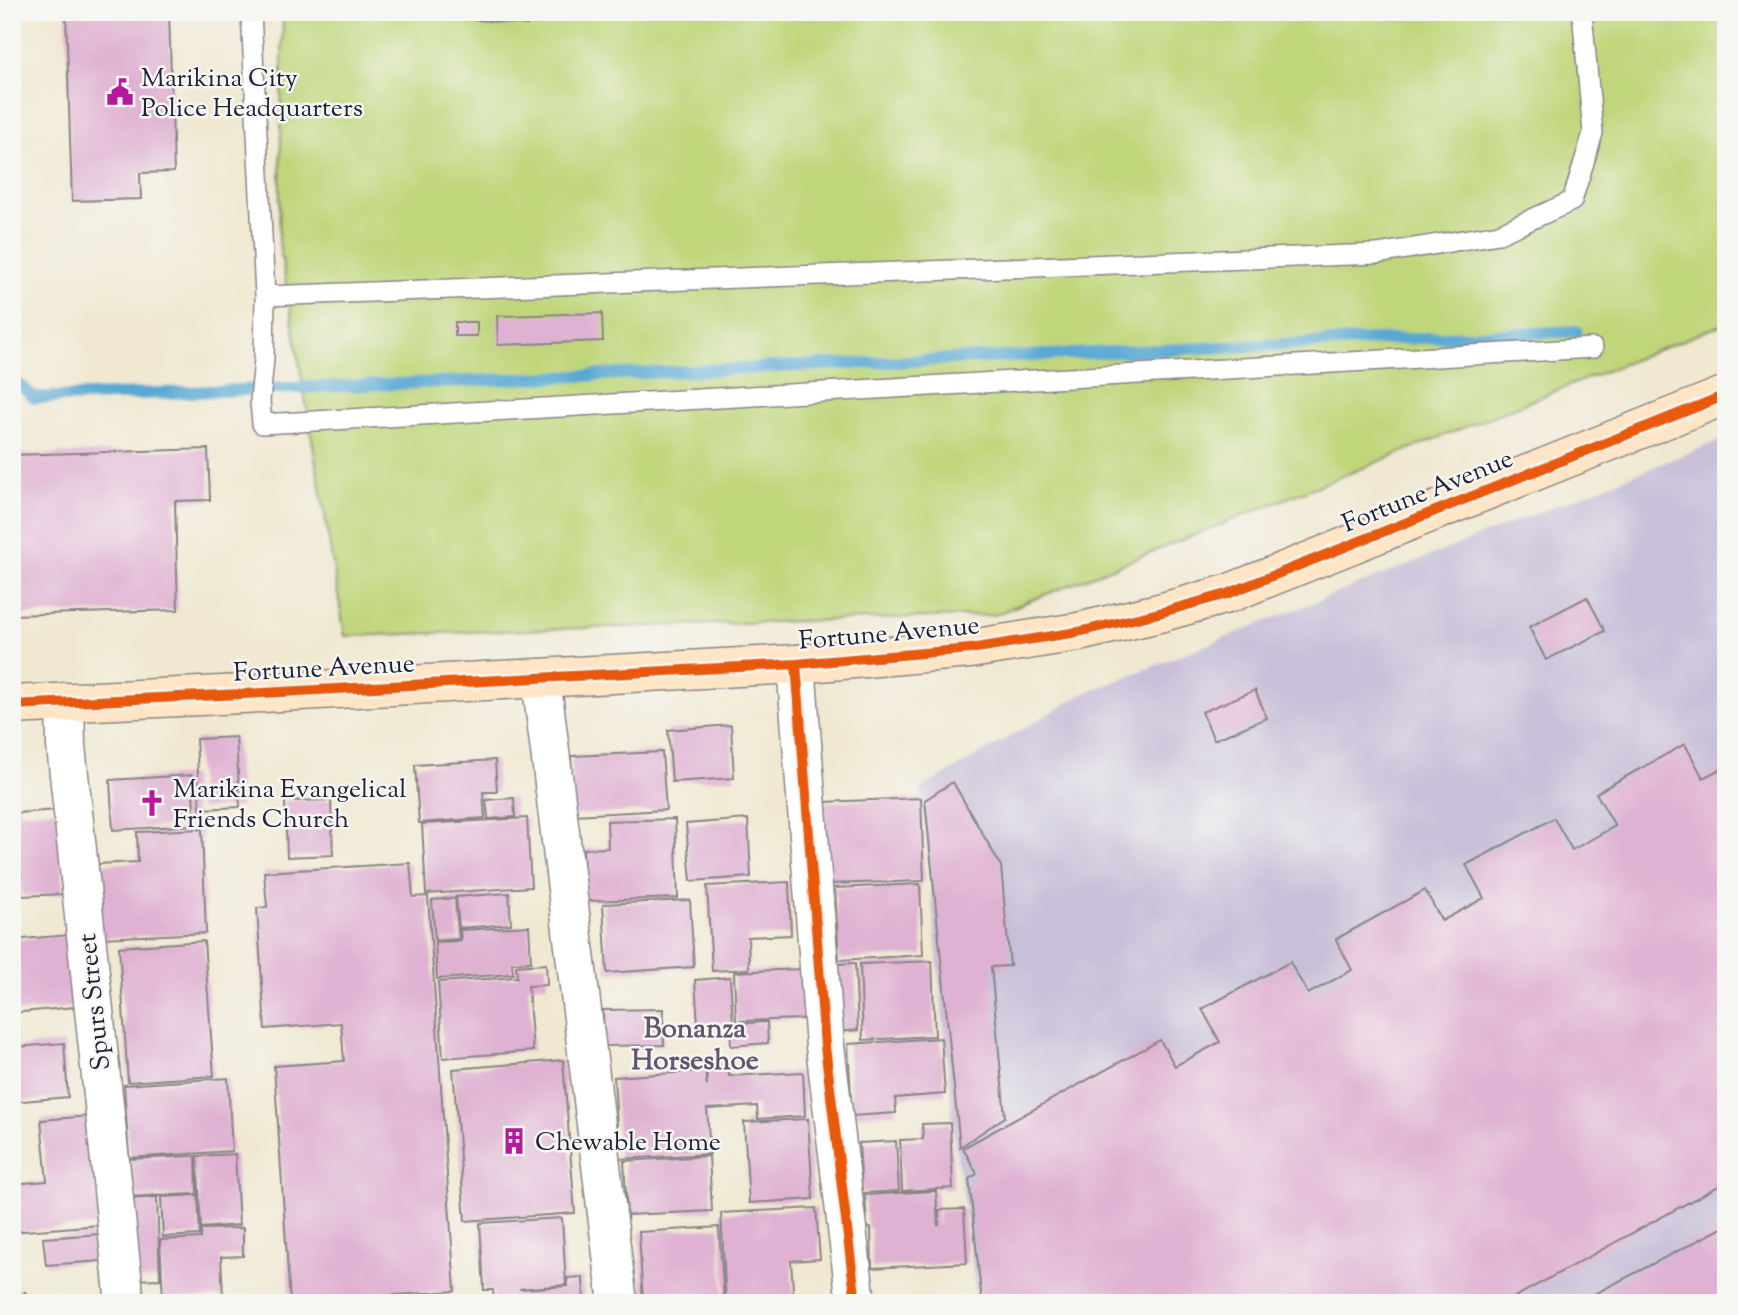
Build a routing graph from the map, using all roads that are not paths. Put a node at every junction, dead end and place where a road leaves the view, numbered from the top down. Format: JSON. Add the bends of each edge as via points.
{"nodes":[{"id":1,"x":251,"y":12,"type":"edge"},
{"id":2,"x":1582,"y":12,"type":"edge"},
{"id":3,"x":265,"y":296,"type":"junction"},
{"id":4,"x":1593,"y":348,"type":"dead end"},
{"id":5,"x":1726,"y":395,"type":"edge"},
{"id":6,"x":796,"y":664,"type":"junction"},
{"id":7,"x":541,"y":678,"type":"junction"},
{"id":8,"x":65,"y":702,"type":"junction"},
{"id":9,"x":12,"y":705,"type":"edge"},
{"id":10,"x":125,"y":1303,"type":"edge"},
{"id":11,"x":618,"y":1303,"type":"edge"},
{"id":12,"x":856,"y":1303,"type":"edge"}],
"edges":[{"from":1,"to":3,"type":"lane"},
{"from":2,"to":3,"type":"lane","via":[[1593,133],[1572,201],[1499,234],[1377,254]]},
{"from":3,"to":4,"type":"lane","via":[[262,424]]},
{"from":5,"to":6,"type":"main road","name":"Fortune Avenue","via":[[1227,594],[1160,614],[970,649]]},
{"from":6,"to":7,"type":"main road","name":"Fortune Avenue"},
{"from":6,"to":12,"type":"street","via":[[825,1046]]},
{"from":7,"to":8,"type":"main road","name":"Fortune Avenue"},
{"from":7,"to":11,"type":"street"},
{"from":8,"to":9,"type":"main road","name":"Fortune Avenue"},
{"from":8,"to":10,"type":"street","name":"Spurs Street"}]}
